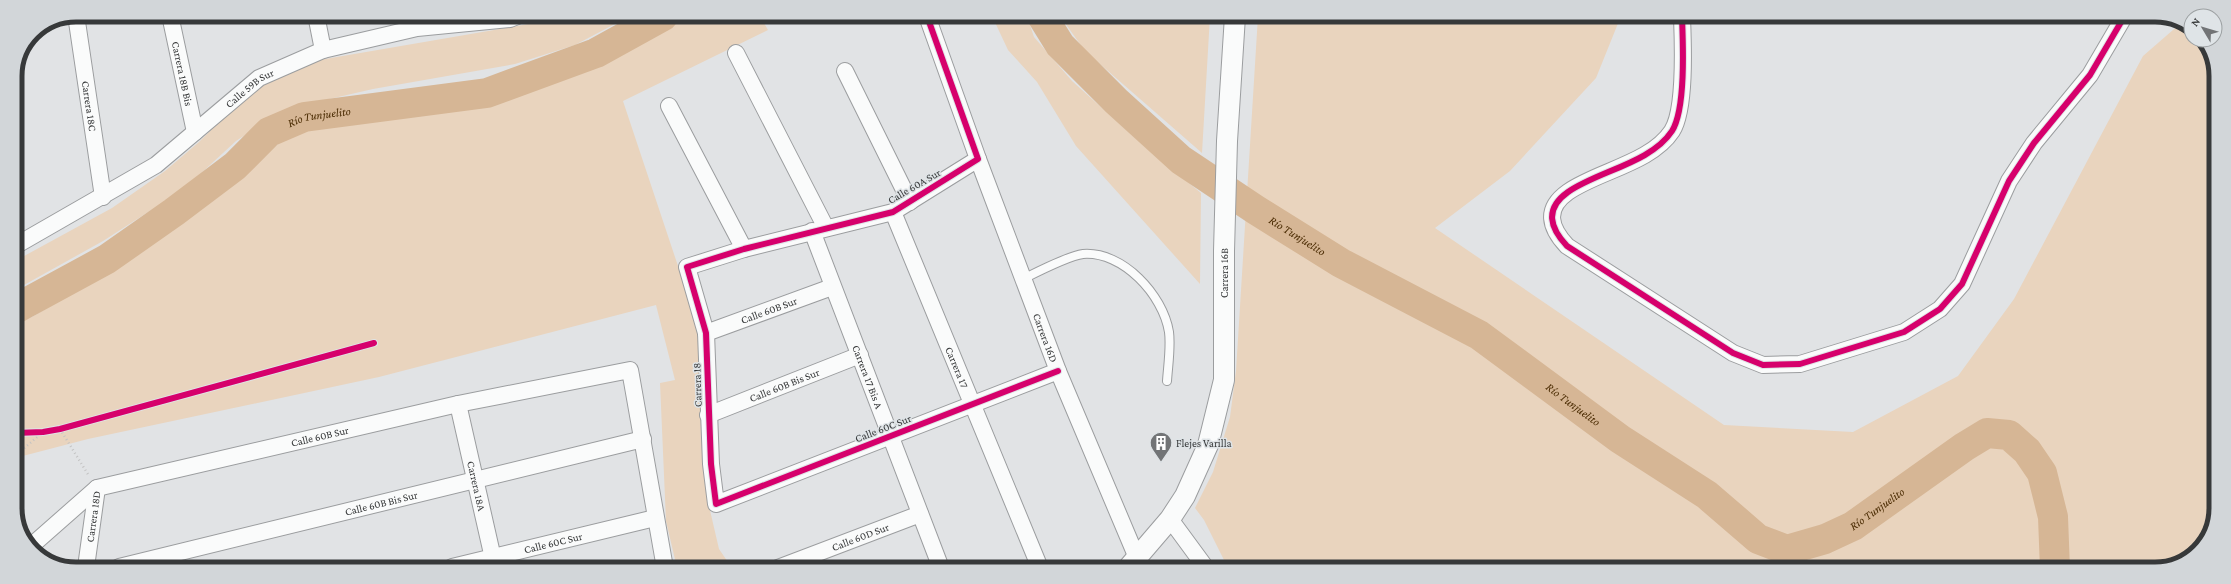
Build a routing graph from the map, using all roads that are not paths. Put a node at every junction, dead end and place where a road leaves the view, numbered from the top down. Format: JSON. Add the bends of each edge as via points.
{"nodes":[{"id":1,"x":77,"y":22,"type":"edge"},
{"id":2,"x":171,"y":22,"type":"edge"},
{"id":3,"x":318,"y":22,"type":"edge"},
{"id":4,"x":416,"y":22,"type":"edge"},
{"id":5,"x":929,"y":22,"type":"edge"},
{"id":6,"x":1234,"y":22,"type":"edge"},
{"id":7,"x":1682,"y":22,"type":"edge"},
{"id":8,"x":2121,"y":22,"type":"edge"},
{"id":9,"x":324,"y":50,"type":"junction"},
{"id":10,"x":736,"y":53,"type":"dead end"},
{"id":11,"x":845,"y":71,"type":"dead end"},
{"id":12,"x":669,"y":106,"type":"dead end"},
{"id":13,"x":195,"y":132,"type":"junction"},
{"id":14,"x":978,"y":159,"type":"junction"},
{"id":15,"x":102,"y":197,"type":"junction"},
{"id":16,"x":910,"y":202,"type":"junction"},
{"id":17,"x":892,"y":212,"type":"junction"},
{"id":18,"x":819,"y":230,"type":"junction"},
{"id":19,"x":22,"y":242,"type":"edge"},
{"id":20,"x":744,"y":249,"type":"junction"},
{"id":21,"x":687,"y":267,"type":"joint"},
{"id":22,"x":1023,"y":279,"type":"junction"},
{"id":23,"x":832,"y":287,"type":"junction"},
{"id":24,"x":706,"y":333,"type":"junction"},
{"id":25,"x":860,"y":355,"type":"junction"},
{"id":26,"x":1058,"y":371,"type":"junction"},
{"id":27,"x":1167,"y":381,"type":"dead end"},
{"id":28,"x":458,"y":404,"type":"junction"},
{"id":29,"x":973,"y":405,"type":"junction"},
{"id":30,"x":708,"y":415,"type":"junction"},
{"id":31,"x":890,"y":436,"type":"junction"},
{"id":32,"x":643,"y":439,"type":"junction"},
{"id":33,"x":476,"y":480,"type":"junction"},
{"id":34,"x":97,"y":488,"type":"junction"},
{"id":35,"x":716,"y":504,"type":"joint"},
{"id":36,"x":920,"y":514,"type":"junction"},
{"id":37,"x":655,"y":518,"type":"junction"},
{"id":38,"x":1170,"y":519,"type":"junction"},
{"id":39,"x":35,"y":543,"type":"edge"},
{"id":40,"x":87,"y":562,"type":"edge"},
{"id":41,"x":140,"y":562,"type":"edge"},
{"id":42,"x":493,"y":562,"type":"edge"},
{"id":43,"x":664,"y":562,"type":"edge"},
{"id":44,"x":794,"y":562,"type":"edge"},
{"id":45,"x":938,"y":562,"type":"edge"},
{"id":46,"x":1038,"y":562,"type":"edge"},
{"id":47,"x":1133,"y":562,"type":"edge"},
{"id":48,"x":1134,"y":562,"type":"edge"},
{"id":49,"x":1202,"y":562,"type":"edge"}],
"edges":[{"from":1,"to":15,"type":"street","name":"Carrera 18C"},
{"from":2,"to":13,"type":"street","name":"Carrera 18B Bis"},
{"from":3,"to":9,"type":"street"},
{"from":4,"to":9,"type":"street","name":"Calle 59B Sur"},
{"from":5,"to":14,"type":"street"},
{"from":6,"to":38,"type":"street","name":"Carrera 16B","via":[[1224,251],[1224,380],[1216,418],[1199,467]]},
{"from":7,"to":8,"type":"street","via":[[1683,66],[1678,112],[1672,131],[1660,144],[1641,157],[1567,193],[1555,207],[1552,222],[1555,234],[1567,246],[1733,353],[1763,365],[1800,364],[1904,332],[1940,310],[1962,284],[2009,181],[2034,144],[2090,75]]},
{"from":9,"to":13,"type":"street","name":"Calle 59B Sur","via":[[259,78]]},
{"from":10,"to":18,"type":"street","name":"Carrera 17 Bis A"},
{"from":11,"to":16,"type":"street"},
{"from":12,"to":20,"type":"street"},
{"from":13,"to":15,"type":"street","name":"Calle 59B Sur","via":[[156,165]]},
{"from":14,"to":16,"type":"street","name":"Calle 60A Sur"},
{"from":14,"to":22,"type":"street","name":"Carrera 16D"},
{"from":15,"to":19,"type":"street","name":"Calle 59B Sur"},
{"from":16,"to":17,"type":"street","name":"Calle 60A Sur"},
{"from":17,"to":18,"type":"street","name":"Calle 60A Sur"},
{"from":17,"to":29,"type":"street","name":"Carrera 17"},
{"from":18,"to":20,"type":"street","name":"Calle 60A Sur"},
{"from":18,"to":23,"type":"street","name":"Carrera 17 Bis A"},
{"from":20,"to":21,"type":"street","name":"Calle 60A Sur"},
{"from":21,"to":24,"type":"street","name":"Carrera 18"},
{"from":22,"to":26,"type":"street","name":"Carrera 16D"},
{"from":22,"to":27,"type":"lane","via":[[1081,254],[1097,254],[1118,263],[1143,282],[1158,301],[1169,332]]},
{"from":23,"to":24,"type":"street","name":"Calle 60B Sur"},
{"from":23,"to":25,"type":"street","name":"Carrera 17 Bis A"},
{"from":24,"to":30,"type":"street","name":"Carrera 18"},
{"from":25,"to":30,"type":"street","name":"Calle 60B Bis Sur"},
{"from":25,"to":31,"type":"street","name":"Carrera 17 Bis A"},
{"from":26,"to":29,"type":"street","name":"Calle 60C Sur"},
{"from":26,"to":47,"type":"street","name":"Carrera 16D"},
{"from":28,"to":32,"type":"street","name":"Calle 60B Sur","via":[[630,370]]},
{"from":28,"to":33,"type":"street","name":"Carrera 18A"},
{"from":28,"to":34,"type":"street","name":"Calle 60B Sur"},
{"from":29,"to":31,"type":"street","name":"Calle 60C Sur"},
{"from":29,"to":46,"type":"street","name":"Carrera 17"},
{"from":30,"to":35,"type":"street","name":"Carrera 18"},
{"from":31,"to":35,"type":"street","name":"Calle 60C Sur"},
{"from":31,"to":36,"type":"street","name":"Carrera 17 Bis A"},
{"from":32,"to":33,"type":"street","name":"Calle 60B Bis Sur"},
{"from":32,"to":37,"type":"street"},
{"from":33,"to":41,"type":"street","name":"Calle 60B Bis Sur"},
{"from":33,"to":42,"type":"street","name":"Carrera 18A"},
{"from":34,"to":39,"type":"street","name":"Calle 60B Sur"},
{"from":34,"to":40,"type":"street","name":"Carrera 18D"},
{"from":36,"to":44,"type":"street","name":"Calle 60D Sur"},
{"from":36,"to":45,"type":"street","name":"Carrera 17 Bis A"},
{"from":37,"to":42,"type":"street","name":"Calle 60C Sur"},
{"from":37,"to":43,"type":"street"},
{"from":38,"to":48,"type":"street","name":"Carrera 16B"},
{"from":38,"to":49,"type":"street"}]}
